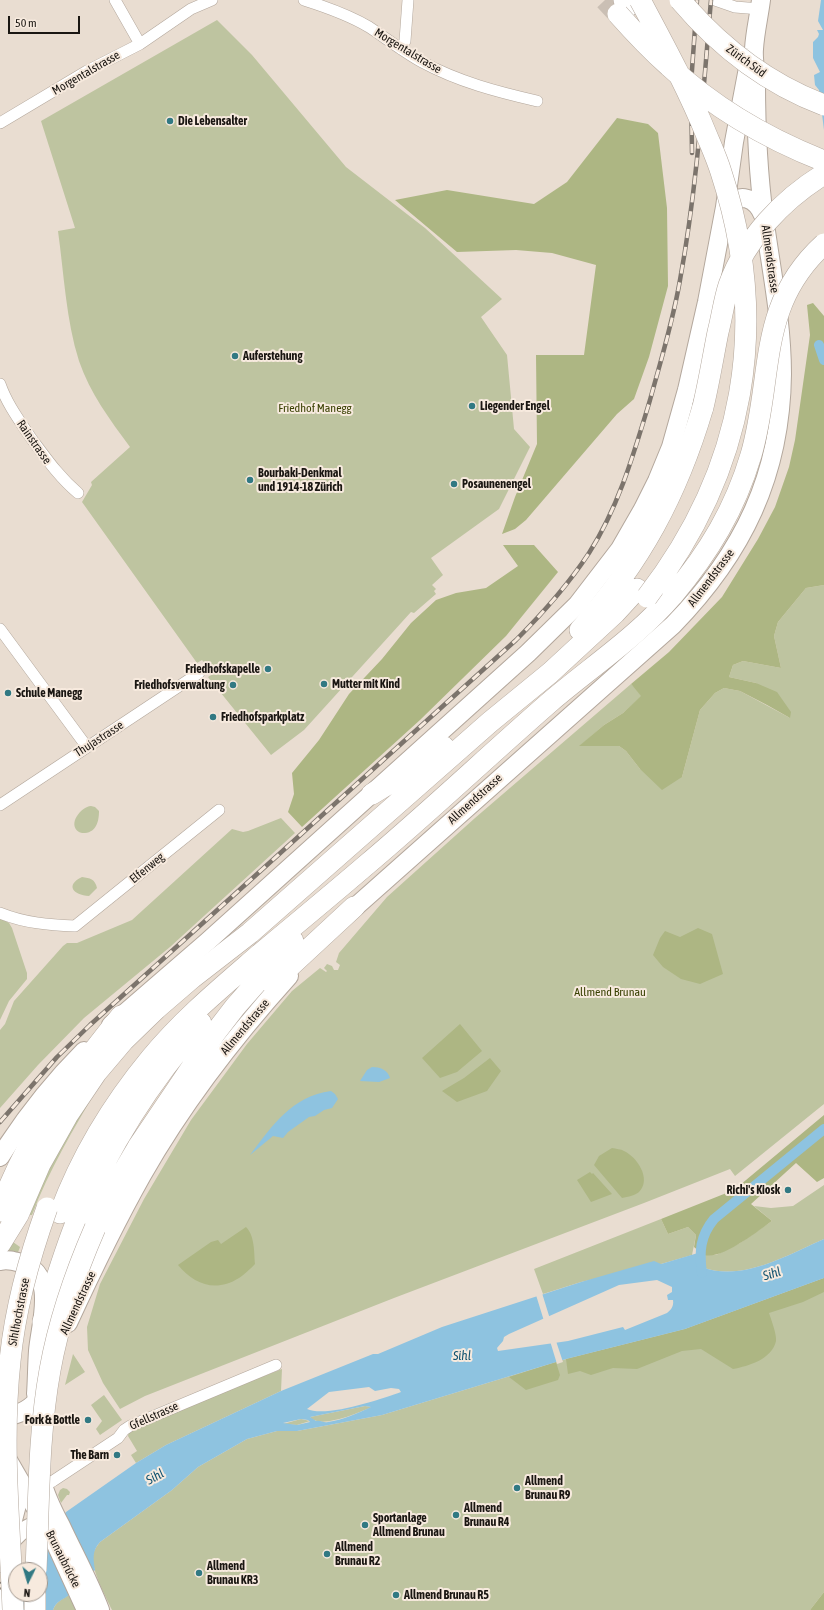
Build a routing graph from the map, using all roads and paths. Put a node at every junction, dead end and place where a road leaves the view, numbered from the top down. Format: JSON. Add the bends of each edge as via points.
{"nodes":[{"id":1,"x":115,"y":0,"type":"edge"},
{"id":2,"x":212,"y":0,"type":"edge"},
{"id":3,"x":304,"y":0,"type":"edge"},
{"id":4,"x":408,"y":0,"type":"edge"},
{"id":5,"x":640,"y":0,"type":"edge"},
{"id":6,"x":680,"y":0,"type":"edge"},
{"id":7,"x":715,"y":0,"type":"edge"},
{"id":8,"x":191,"y":5,"type":"edge"},
{"id":9,"x":761,"y":5,"type":"edge"},
{"id":10,"x":621,"y":7,"type":"edge"},
{"id":11,"x":140,"y":44,"type":"junction"},
{"id":12,"x":401,"y":49,"type":"junction"},
{"id":13,"x":754,"y":51,"type":"junction"},
{"id":14,"x":537,"y":102,"type":"dead end"},
{"id":15,"x":824,"y":106,"type":"edge"},
{"id":16,"x":0,"y":123,"type":"edge"},
{"id":17,"x":824,"y":161,"type":"edge"},
{"id":18,"x":824,"y":174,"type":"edge"},
{"id":19,"x":725,"y":207,"type":"junction"},
{"id":20,"x":764,"y":216,"type":"junction"},
{"id":21,"x":824,"y":244,"type":"edge"},
{"id":22,"x":0,"y":384,"type":"edge"},
{"id":23,"x":78,"y":493,"type":"dead end"},
{"id":24,"x":635,"y":588,"type":"junction"},
{"id":25,"x":0,"y":629,"type":"edge"},
{"id":26,"x":199,"y":673,"type":"dead end"},
{"id":27,"x":552,"y":700,"type":"junction"},
{"id":28,"x":508,"y":702,"type":"junction"},
{"id":29,"x":490,"y":722,"type":"junction"},
{"id":30,"x":87,"y":747,"type":"junction"},
{"id":31,"x":372,"y":794,"type":"junction"},
{"id":32,"x":0,"y":805,"type":"edge"},
{"id":33,"x":219,"y":810,"type":"dead end"},
{"id":34,"x":365,"y":866,"type":"junction"},
{"id":35,"x":308,"y":882,"type":"junction"},
{"id":36,"x":354,"y":907,"type":"junction"},
{"id":37,"x":0,"y":913,"type":"edge"},
{"id":38,"x":250,"y":933,"type":"junction"},
{"id":39,"x":282,"y":936,"type":"junction"},
{"id":40,"x":121,"y":1016,"type":"junction"},
{"id":41,"x":192,"y":1068,"type":"junction"},
{"id":42,"x":48,"y":1115,"type":"junction"},
{"id":43,"x":0,"y":1157,"type":"edge"},
{"id":44,"x":3,"y":1203,"type":"edge"},
{"id":45,"x":53,"y":1211,"type":"junction"},
{"id":46,"x":0,"y":1244,"type":"edge"},
{"id":47,"x":0,"y":1261,"type":"edge"},
{"id":48,"x":43,"y":1322,"type":"junction"},
{"id":49,"x":276,"y":1365,"type":"dead end"},
{"id":50,"x":36,"y":1402,"type":"junction"},
{"id":51,"x":0,"y":1416,"type":"edge"},
{"id":52,"x":0,"y":1448,"type":"edge"},
{"id":53,"x":10,"y":1465,"type":"junction"},
{"id":54,"x":43,"y":1486,"type":"junction"},
{"id":55,"x":0,"y":1492,"type":"edge"},
{"id":56,"x":49,"y":1518,"type":"junction"},
{"id":57,"x":14,"y":1520,"type":"junction"},
{"id":58,"x":8,"y":1547,"type":"junction"},
{"id":59,"x":26,"y":1562,"type":"edge"},
{"id":60,"x":36,"y":1562,"type":"edge"},
{"id":61,"x":0,"y":1564,"type":"edge"},
{"id":62,"x":85,"y":1596,"type":"edge"},
{"id":63,"x":0,"y":1600,"type":"edge"},
{"id":64,"x":1,"y":1610,"type":"edge"},
{"id":65,"x":13,"y":1610,"type":"edge"},
{"id":66,"x":100,"y":1610,"type":"edge"}],
"edges":[{"from":1,"to":11,"type":"street"},
{"from":2,"to":8,"type":"street","name":"Morgentalstrasse"},
{"from":3,"to":12,"type":"street","name":"Morgentalstrasse","via":[[368,26]]},
{"from":4,"to":12,"type":"street","via":[[405,41]]},
{"from":5,"to":24,"type":"highway","bridge":true,"via":[[683,81],[721,171],[738,236],[746,312],[739,399],[732,432],[719,470],[698,518],[676,557]]},
{"from":6,"to":15,"type":"highway","name":"Zürich Süd","bridge":true,"via":[[708,31],[748,64],[792,91]]},
{"from":7,"to":9,"type":"street","via":[[735,6]]},
{"from":8,"to":11,"type":"street","name":"Morgentalstrasse"},
{"from":9,"to":13,"type":"main road","name":"Allmendstrasse"},
{"from":10,"to":17,"type":"highway","bridge":true,"via":[[670,67],[709,98],[772,137]]},
{"from":10,"to":24,"type":"highway","bridge":true,"via":[[678,101],[707,170],[728,250],[733,300],[729,379],[710,458],[679,526],[666,548]]},
{"from":11,"to":16,"type":"street","name":"Morgentalstrasse","via":[[88,71]]},
{"from":12,"to":14,"type":"street","name":"Morgentalstrasse","via":[[451,76]]},
{"from":13,"to":19,"type":"main road","name":"Allmendstrasse","via":[[745,82]]},
{"from":13,"to":20,"type":"main road","name":"Allmendstrasse","via":[[757,148]]},
{"from":18,"to":24,"type":"highway","bridge":true,"via":[[776,212],[755,237],[736,269],[724,305],[703,407],[686,460],[664,509],[640,551]]},
{"from":19,"to":20,"type":"main road","via":[[739,199],[749,199],[759,206]]},
{"from":19,"to":31,"type":"main road","name":"Allmendstrasse","via":[[707,302],[680,418],[657,481],[620,549],[596,582],[560,622]]},
{"from":20,"to":36,"type":"main road","name":"Allmendstrasse","via":[[781,345],[780,404],[766,477],[750,519],[733,551],[704,591],[668,630]]},
{"from":21,"to":27,"type":"highway","bridge":true,"via":[[797,274],[778,311],[761,408],[745,472],[732,505],[706,554],[654,617]]},
{"from":22,"to":23,"type":"street","name":"Rainstrasse","via":[[13,412],[48,461]]},
{"from":24,"to":27,"type":"highway","via":[[624,623]]},
{"from":24,"to":28,"type":"highway","via":[[597,610]]},
{"from":24,"to":29,"type":"highway","via":[[606,621],[550,673]]},
{"from":25,"to":30,"type":"street"},
{"from":26,"to":30,"type":"street","name":"Thujastrasse"},
{"from":27,"to":34,"type":"highway"},
{"from":28,"to":29,"type":"highway"},
{"from":28,"to":31,"type":"highway","via":[[424,762]]},
{"from":29,"to":35,"type":"highway"},
{"from":30,"to":32,"type":"street","name":"Thujastrasse"},
{"from":31,"to":40,"type":"main road","name":"Allmendstrasse"},
{"from":33,"to":37,"type":"street","name":"Elfenweg","via":[[75,926],[14,919]]},
{"from":34,"to":39,"type":"highway"},
{"from":34,"to":41,"type":"highway","via":[[239,1001]]},
{"from":35,"to":38,"type":"highway"},
{"from":35,"to":42,"type":"highway","via":[[234,934],[177,981],[99,1055]]},
{"from":36,"to":41,"type":"highway","via":[[255,1000]]},
{"from":36,"to":50,"type":"main road","name":"Allmendstrasse","via":[[245,1027],[217,1061],[173,1125],[113,1228]]},
{"from":38,"to":45,"type":"highway","via":[[172,1013],[124,1070],[81,1135],[58,1181]]},
{"from":38,"to":46,"type":"highway","via":[[156,1009],[124,1040],[96,1073],[56,1133],[18,1215]]},
{"from":39,"to":45,"type":"highway","via":[[222,986],[151,1058],[104,1123]]},
{"from":39,"to":48,"type":"highway","via":[[190,1036],[128,1122],[78,1218]]},
{"from":40,"to":42,"type":"highway","via":[[70,1081]]},
{"from":40,"to":43,"type":"main road","name":"Allmendstrasse","via":[[56,1081],[28,1115]]},
{"from":41,"to":60,"type":"highway","bridge":true,"via":[[138,1147],[115,1186],[95,1228],[68,1297],[50,1371],[42,1437]]},
{"from":42,"to":44,"type":"highway","via":[[22,1158]]},
{"from":45,"to":59,"type":"highway","name":"Sihlhochstrasse","via":[[47,1250],[34,1297],[22,1373],[20,1424]]},
{"from":45,"to":65,"type":"highway","name":"Sihlhochstrasse","bridge":true,"via":[[30,1258],[13,1334],[10,1361],[6,1440]]},
{"from":47,"to":48,"type":"main road","via":[[10,1260],[27,1265],[37,1272],[44,1292]]},
{"from":48,"to":50,"type":"main road","via":[[38,1350]]},
{"from":49,"to":54,"type":"street","name":"Gfellstrasse","via":[[130,1426],[118,1438]]},
{"from":50,"to":51,"type":"main road","via":[[12,1416]]},
{"from":50,"to":54,"type":"main road","name":"Allmendstrasse","via":[[37,1458]]},
{"from":52,"to":53,"type":"main road"},
{"from":53,"to":56,"type":"main road"},
{"from":53,"to":57,"type":"street","via":[[19,1502]]},
{"from":54,"to":56,"type":"main road","name":"Allmendstrasse"},
{"from":55,"to":57,"type":"street"},
{"from":56,"to":58,"type":"street","via":[[29,1527]]},
{"from":56,"to":62,"type":"main road","name":"Brunaubrücke"},
{"from":57,"to":58,"type":"street"},
{"from":58,"to":61,"type":"street"},
{"from":62,"to":66,"type":"main road"},
{"from":63,"to":64,"type":"highway"}]}
